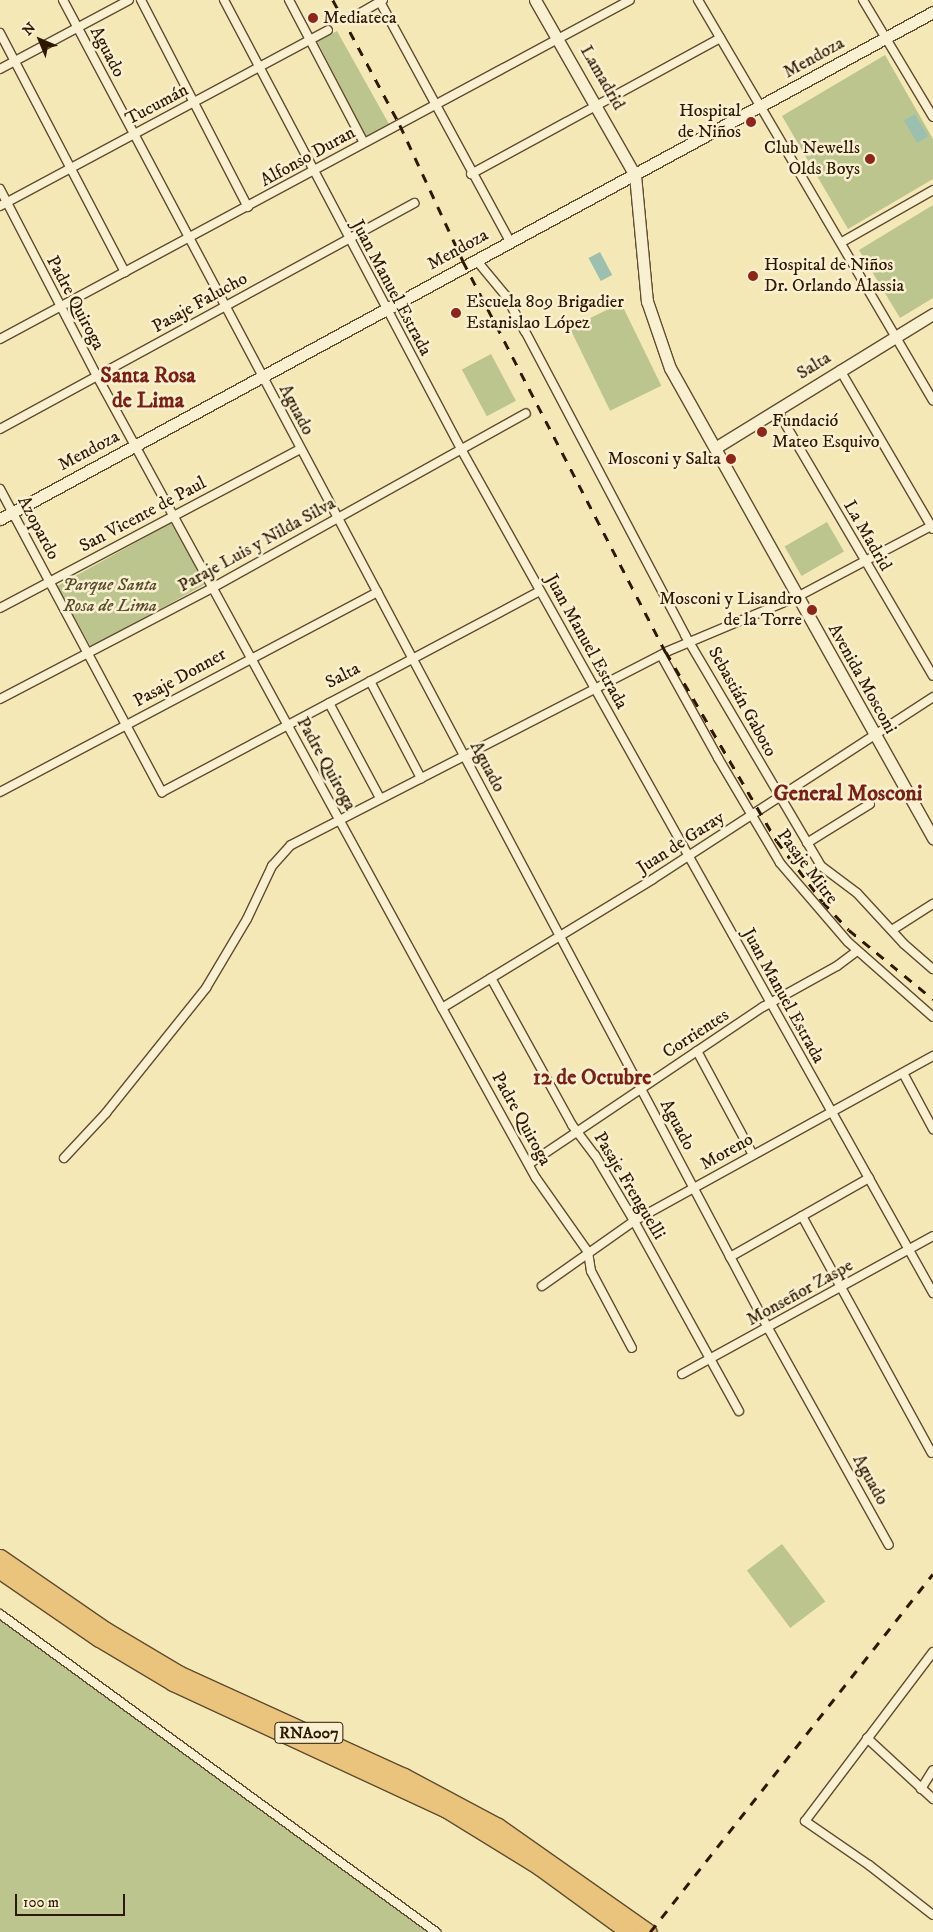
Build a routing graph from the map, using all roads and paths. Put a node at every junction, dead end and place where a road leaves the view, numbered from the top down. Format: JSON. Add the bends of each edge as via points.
{"nodes":[{"id":1,"x":63,"y":0,"type":"edge"},
{"id":2,"x":129,"y":0,"type":"edge"},
{"id":3,"x":141,"y":0,"type":"edge"},
{"id":4,"x":224,"y":0,"type":"edge"},
{"id":5,"x":289,"y":0,"type":"edge"},
{"id":6,"x":535,"y":0,"type":"edge"},
{"id":7,"x":630,"y":0,"type":"edge"},
{"id":8,"x":698,"y":0,"type":"edge"},
{"id":9,"x":863,"y":0,"type":"edge"},
{"id":10,"x":380,"y":1,"type":"edge"},
{"id":11,"x":933,"y":12,"type":"edge"},
{"id":12,"x":350,"y":19,"type":"dead end"},
{"id":13,"x":77,"y":28,"type":"junction"},
{"id":14,"x":328,"y":30,"type":"dead end"},
{"id":15,"x":0,"y":33,"type":"edge"},
{"id":16,"x":558,"y":38,"type":"junction"},
{"id":17,"x":720,"y":38,"type":"junction"},
{"id":18,"x":886,"y":38,"type":"junction"},
{"id":19,"x":310,"y":40,"type":"junction"},
{"id":20,"x":14,"y":61,"type":"junction"},
{"id":21,"x":259,"y":66,"type":"junction"},
{"id":22,"x":0,"y":69,"type":"edge"},
{"id":23,"x":194,"y":102,"type":"junction"},
{"id":24,"x":598,"y":105,"type":"junction"},
{"id":25,"x":434,"y":106,"type":"junction"},
{"id":26,"x":761,"y":107,"type":"junction"},
{"id":27,"x":933,"y":117,"type":"edge"},
{"id":28,"x":134,"y":135,"type":"junction"},
{"id":29,"x":364,"y":143,"type":"junction"},
{"id":30,"x":70,"y":168,"type":"junction"},
{"id":31,"x":313,"y":171,"type":"junction"},
{"id":32,"x":471,"y":174,"type":"junction"},
{"id":33,"x":636,"y":175,"type":"junction"},
{"id":34,"x":0,"y":189,"type":"edge"},
{"id":35,"x":933,"y":190,"type":"edge"},
{"id":36,"x":414,"y":203,"type":"dead end"},
{"id":37,"x":3,"y":204,"type":"edge"},
{"id":38,"x":248,"y":207,"type":"junction"},
{"id":39,"x":188,"y":238,"type":"junction"},
{"id":40,"x":348,"y":239,"type":"junction"},
{"id":41,"x":510,"y":241,"type":"junction"},
{"id":42,"x":842,"y":242,"type":"junction"},
{"id":43,"x":477,"y":261,"type":"junction"},
{"id":44,"x":125,"y":272,"type":"junction"},
{"id":45,"x":224,"y":306,"type":"junction"},
{"id":46,"x":60,"y":307,"type":"junction"},
{"id":47,"x":386,"y":309,"type":"junction"},
{"id":48,"x":933,"y":314,"type":"edge"},
{"id":49,"x":895,"y":336,"type":"junction"},
{"id":50,"x":0,"y":339,"type":"edge"},
{"id":51,"x":840,"y":370,"type":"junction"},
{"id":52,"x":97,"y":376,"type":"junction"},
{"id":53,"x":262,"y":377,"type":"junction"},
{"id":54,"x":933,"y":400,"type":"edge"},
{"id":55,"x":776,"y":410,"type":"junction"},
{"id":56,"x":526,"y":413,"type":"dead end"},
{"id":57,"x":0,"y":429,"type":"edge"},
{"id":58,"x":135,"y":446,"type":"junction"},
{"id":59,"x":715,"y":448,"type":"junction"},
{"id":60,"x":300,"y":449,"type":"junction"},
{"id":61,"x":461,"y":449,"type":"junction"},
{"id":62,"x":0,"y":489,"type":"edge"},
{"id":63,"x":12,"y":512,"type":"junction"},
{"id":64,"x":173,"y":516,"type":"junction"},
{"id":65,"x":337,"y":518,"type":"junction"},
{"id":66,"x":0,"y":519,"type":"edge"},
{"id":67,"x":932,"y":526,"type":"edge"},
{"id":68,"x":864,"y":562,"type":"junction"},
{"id":69,"x":50,"y":582,"type":"junction"},
{"id":70,"x":212,"y":588,"type":"junction"},
{"id":71,"x":540,"y":591,"type":"junction"},
{"id":72,"x":377,"y":592,"type":"junction"},
{"id":73,"x":797,"y":597,"type":"junction"},
{"id":74,"x":0,"y":608,"type":"edge"},
{"id":75,"x":690,"y":644,"type":"junction"},
{"id":76,"x":88,"y":654,"type":"junction"},
{"id":77,"x":661,"y":655,"type":"junction"},
{"id":78,"x":250,"y":656,"type":"junction"},
{"id":79,"x":412,"y":658,"type":"junction"},
{"id":80,"x":933,"y":676,"type":"edge"},
{"id":81,"x":370,"y":681,"type":"junction"},
{"id":82,"x":594,"y":688,"type":"junction"},
{"id":83,"x":933,"y":697,"type":"edge"},
{"id":84,"x":0,"y":700,"type":"edge"},
{"id":85,"x":329,"y":703,"type":"junction"},
{"id":86,"x":126,"y":725,"type":"junction"},
{"id":87,"x":287,"y":725,"type":"junction"},
{"id":88,"x":874,"y":735,"type":"junction"},
{"id":89,"x":464,"y":756,"type":"junction"},
{"id":90,"x":421,"y":778,"type":"junction"},
{"id":91,"x":0,"y":792,"type":"edge"},
{"id":92,"x":162,"y":792,"type":"joint"},
{"id":93,"x":380,"y":798,"type":"junction"},
{"id":94,"x":779,"y":798,"type":"junction"},
{"id":95,"x":870,"y":804,"type":"dead end"},
{"id":96,"x":751,"y":815,"type":"junction"},
{"id":97,"x":339,"y":818,"type":"junction"},
{"id":98,"x":933,"y":838,"type":"edge"},
{"id":99,"x":807,"y":843,"type":"junction"},
{"id":100,"x":687,"y":856,"type":"junction"},
{"id":101,"x":933,"y":904,"type":"edge"},
{"id":102,"x":892,"y":930,"type":"junction"},
{"id":103,"x":560,"y":936,"type":"junction"},
{"id":104,"x":858,"y":950,"type":"junction"},
{"id":105,"x":933,"y":969,"type":"edge"},
{"id":106,"x":491,"y":978,"type":"junction"},
{"id":107,"x":771,"y":1004,"type":"junction"},
{"id":108,"x":442,"y":1008,"type":"junction"},
{"id":109,"x":933,"y":1017,"type":"edge"},
{"id":110,"x":697,"y":1051,"type":"junction"},
{"id":111,"x":933,"y":1056,"type":"edge"},
{"id":112,"x":903,"y":1073,"type":"junction"},
{"id":113,"x":640,"y":1088,"type":"junction"},
{"id":114,"x":830,"y":1112,"type":"junction"},
{"id":115,"x":933,"y":1129,"type":"edge"},
{"id":116,"x":578,"y":1131,"type":"junction"},
{"id":117,"x":753,"y":1155,"type":"junction"},
{"id":118,"x":64,"y":1158,"type":"dead end"},
{"id":119,"x":529,"y":1164,"type":"junction"},
{"id":120,"x":869,"y":1178,"type":"junction"},
{"id":121,"x":694,"y":1187,"type":"junction"},
{"id":122,"x":802,"y":1216,"type":"junction"},
{"id":123,"x":634,"y":1221,"type":"junction"},
{"id":124,"x":933,"y":1236,"type":"edge"},
{"id":125,"x":909,"y":1250,"type":"junction"},
{"id":126,"x":588,"y":1252,"type":"junction"},
{"id":127,"x":730,"y":1256,"type":"junction"},
{"id":128,"x":542,"y":1286,"type":"dead end"},
{"id":129,"x":841,"y":1287,"type":"junction"},
{"id":130,"x":933,"y":1293,"type":"edge"},
{"id":131,"x":768,"y":1328,"type":"junction"},
{"id":132,"x":632,"y":1348,"type":"dead end"},
{"id":133,"x":710,"y":1359,"type":"junction"},
{"id":134,"x":682,"y":1374,"type":"dead end"},
{"id":135,"x":739,"y":1411,"type":"dead end"},
{"id":136,"x":932,"y":1453,"type":"edge"},
{"id":137,"x":889,"y":1545,"type":"dead end"},
{"id":138,"x":0,"y":1557,"type":"edge"},
{"id":139,"x":0,"y":1570,"type":"edge"},
{"id":140,"x":0,"y":1614,"type":"edge"},
{"id":141,"x":933,"y":1652,"type":"edge"},
{"id":142,"x":867,"y":1738,"type":"junction"},
{"id":143,"x":933,"y":1770,"type":"edge"},
{"id":144,"x":920,"y":1789,"type":"junction"},
{"id":145,"x":933,"y":1799,"type":"edge"},
{"id":146,"x":613,"y":1914,"type":"junction"},
{"id":147,"x":933,"y":1915,"type":"edge"},
{"id":148,"x":436,"y":1932,"type":"edge"},
{"id":149,"x":628,"y":1932,"type":"edge"},
{"id":150,"x":649,"y":1932,"type":"edge"}],
"edges":[{"from":1,"to":13,"type":"street","name":"Aguado"},
{"from":2,"to":13,"type":"street"},
{"from":3,"to":23,"type":"street"},
{"from":4,"to":21,"type":"street","name":"Juan Manuel Estrada"},
{"from":5,"to":19,"type":"street"},
{"from":6,"to":16,"type":"street","name":"Lamadrid"},
{"from":7,"to":16,"type":"street","name":"Alfonso Duran"},
{"from":8,"to":17,"type":"street"},
{"from":9,"to":18,"type":"street"},
{"from":10,"to":12,"type":"street"},
{"from":10,"to":25,"type":"street"},
{"from":11,"to":18,"type":"street","name":"Mendoza"},
{"from":13,"to":20,"type":"street"},
{"from":13,"to":28,"type":"street","name":"Aguado"},
{"from":14,"to":19,"type":"street","name":"Tucumán"},
{"from":15,"to":20,"type":"street"},
{"from":16,"to":24,"type":"street","name":"Lamadrid"},
{"from":16,"to":25,"type":"street","name":"Alfonso Duran"},
{"from":17,"to":24,"type":"street"},
{"from":17,"to":26,"type":"street"},
{"from":18,"to":26,"type":"street","name":"Mendoza"},
{"from":18,"to":27,"type":"street"},
{"from":19,"to":21,"type":"street","name":"Tucumán"},
{"from":19,"to":29,"type":"street"},
{"from":20,"to":22,"type":"street"},
{"from":20,"to":30,"type":"street"},
{"from":21,"to":23,"type":"street","name":"Tucumán"},
{"from":21,"to":31,"type":"street","name":"Juan Manuel Estrada"},
{"from":23,"to":28,"type":"street","name":"Tucumán"},
{"from":23,"to":38,"type":"street"},
{"from":24,"to":32,"type":"street"},
{"from":24,"to":33,"type":"street","name":"Lamadrid"},
{"from":25,"to":29,"type":"street","name":"Alfonso Duran"},
{"from":25,"to":32,"type":"street"},
{"from":26,"to":33,"type":"street","name":"Mendoza"},
{"from":26,"to":42,"type":"street"},
{"from":28,"to":30,"type":"street","name":"Tucumán"},
{"from":28,"to":39,"type":"street","name":"Aguado"},
{"from":29,"to":31,"type":"street","name":"Alfonso Duran"},
{"from":30,"to":37,"type":"street","name":"Tucumán"},
{"from":30,"to":44,"type":"street"},
{"from":31,"to":38,"type":"street","name":"Alfonso Duran"},
{"from":31,"to":40,"type":"street","name":"Juan Manuel Estrada"},
{"from":32,"to":41,"type":"street"},
{"from":33,"to":41,"type":"street","name":"Mendoza"},
{"from":33,"to":59,"type":"street","name":"Avenida Mosconi","via":[[647,301],[653,325],[670,368]]},
{"from":34,"to":37,"type":"street","name":"Padre Quiroga"},
{"from":35,"to":42,"type":"street"},
{"from":36,"to":40,"type":"street","name":"Pasaje Falucho"},
{"from":37,"to":46,"type":"street","name":"Padre Quiroga"},
{"from":38,"to":39,"type":"street","name":"Alfonso Duran"},
{"from":39,"to":44,"type":"street","name":"Alfonso Duran"},
{"from":39,"to":45,"type":"street","name":"Aguado"},
{"from":40,"to":45,"type":"street","name":"Pasaje Falucho"},
{"from":40,"to":47,"type":"street","name":"Juan Manuel Estrada"},
{"from":41,"to":43,"type":"street","name":"Mendoza"},
{"from":42,"to":49,"type":"street"},
{"from":43,"to":47,"type":"street","name":"Mendoza"},
{"from":43,"to":75,"type":"street","name":"Sebastián Gaboto","via":[[506,296],[526,330]]},
{"from":44,"to":46,"type":"street","name":"Alfonso Duran"},
{"from":45,"to":52,"type":"street","name":"Pasaje Falucho"},
{"from":45,"to":53,"type":"street","name":"Aguado"},
{"from":46,"to":50,"type":"street","name":"Alfonso Duran"},
{"from":46,"to":52,"type":"street","name":"Padre Quiroga"},
{"from":47,"to":53,"type":"street","name":"Mendoza"},
{"from":47,"to":61,"type":"street","name":"Juan Manuel Estrada"},
{"from":48,"to":49,"type":"street","name":"Salta"},
{"from":49,"to":51,"type":"street","name":"Salta"},
{"from":49,"to":54,"type":"street"},
{"from":51,"to":55,"type":"street","name":"Salta"},
{"from":51,"to":67,"type":"street"},
{"from":52,"to":57,"type":"street","name":"Pasaje Falucho"},
{"from":52,"to":58,"type":"street","name":"Padre Quiroga"},
{"from":53,"to":58,"type":"street","name":"Mendoza"},
{"from":53,"to":60,"type":"street","name":"Aguado"},
{"from":55,"to":59,"type":"street","name":"Salta"},
{"from":55,"to":68,"type":"street","name":"La Madrid"},
{"from":56,"to":61,"type":"street","name":"Paraje Luis y Nilda Silva"},
{"from":58,"to":63,"type":"street","name":"Mendoza"},
{"from":58,"to":64,"type":"street","name":"Padre Quiroga"},
{"from":59,"to":73,"type":"street","name":"Avenida Mosconi"},
{"from":60,"to":64,"type":"street","name":"San Vicente de Paul"},
{"from":60,"to":65,"type":"street","name":"Aguado"},
{"from":61,"to":65,"type":"street","name":"Paraje Luis y Nilda Silva"},
{"from":61,"to":71,"type":"street","name":"Juan Manuel Estrada"},
{"from":62,"to":63,"type":"street","name":"Azopardo"},
{"from":63,"to":66,"type":"street","name":"Mendoza"},
{"from":63,"to":69,"type":"street","name":"Azopardo"},
{"from":64,"to":69,"type":"street","name":"San Vicente de Paul"},
{"from":64,"to":70,"type":"street","name":"Padre Quiroga"},
{"from":65,"to":70,"type":"street","name":"Paraje Luis y Nilda Silva"},
{"from":65,"to":72,"type":"street","name":"Aguado"},
{"from":67,"to":68,"type":"street"},
{"from":68,"to":73,"type":"street"},
{"from":68,"to":80,"type":"street","name":"La Madrid"},
{"from":69,"to":74,"type":"street","name":"San Vicente de Paul"},
{"from":69,"to":76,"type":"street","name":"Azopardo"},
{"from":70,"to":76,"type":"street","name":"Paraje Luis y Nilda Silva"},
{"from":70,"to":78,"type":"street","name":"Padre Quiroga"},
{"from":71,"to":79,"type":"street","name":"Salta"},
{"from":71,"to":82,"type":"street","name":"Juan Manuel Estrada"},
{"from":72,"to":78,"type":"street","name":"Pasaje Donner"},
{"from":72,"to":79,"type":"street","name":"Aguado"},
{"from":73,"to":75,"type":"street"},
{"from":73,"to":88,"type":"street","name":"Avenida Mosconi"},
{"from":75,"to":77,"type":"street"},
{"from":75,"to":94,"type":"street","name":"Sebastián Gaboto"},
{"from":76,"to":84,"type":"street","name":"Paraje Luis y Nilda Silva"},
{"from":76,"to":86,"type":"street","name":"Azopardo"},
{"from":77,"to":82,"type":"street"},
{"from":77,"to":96,"type":"street","name":"Pasaje Mitre"},
{"from":78,"to":86,"type":"street","name":"Pasaje Donner"},
{"from":78,"to":87,"type":"street","name":"Padre Quiroga"},
{"from":79,"to":81,"type":"street","name":"Salta"},
{"from":79,"to":89,"type":"street","name":"Aguado"},
{"from":81,"to":85,"type":"street","name":"Salta"},
{"from":81,"to":90,"type":"street"},
{"from":82,"to":89,"type":"street"},
{"from":82,"to":100,"type":"street","name":"Juan Manuel Estrada"},
{"from":83,"to":88,"type":"street","name":"Juan de Garay"},
{"from":85,"to":87,"type":"street","name":"Salta"},
{"from":85,"to":93,"type":"street"},
{"from":86,"to":91,"type":"street","name":"Pasaje Donner"},
{"from":86,"to":92,"type":"street","name":"Azopardo"},
{"from":87,"to":92,"type":"street","name":"Salta"},
{"from":87,"to":97,"type":"street","name":"Padre Quiroga"},
{"from":88,"to":94,"type":"street","name":"Juan de Garay"},
{"from":88,"to":98,"type":"street","name":"Avenida Mosconi"},
{"from":89,"to":90,"type":"street"},
{"from":89,"to":103,"type":"street","name":"Aguado"},
{"from":90,"to":93,"type":"street"},
{"from":93,"to":97,"type":"street"},
{"from":94,"to":96,"type":"street","name":"Juan de Garay"},
{"from":94,"to":99,"type":"street","name":"Sebastián Gaboto"},
{"from":95,"to":99,"type":"street"},
{"from":96,"to":100,"type":"street","name":"Juan de Garay"},
{"from":96,"to":104,"type":"street","name":"Pasaje Mitre","via":[[791,876]]},
{"from":97,"to":108,"type":"street","name":"Padre Quiroga"},
{"from":97,"to":118,"type":"street","via":[[291,845],[277,858],[247,919],[206,988],[106,1113]]},
{"from":99,"to":102,"type":"street","name":"Sebastián Gaboto","via":[[827,873],[857,893]]},
{"from":100,"to":103,"type":"street","name":"Juan de Garay"},
{"from":100,"to":107,"type":"street","name":"Juan Manuel Estrada"},
{"from":101,"to":102,"type":"street"},
{"from":102,"to":105,"type":"street","name":"Sebastián Gaboto"},
{"from":103,"to":106,"type":"street","name":"Juan de Garay"},
{"from":103,"to":113,"type":"street","name":"Aguado"},
{"from":104,"to":107,"type":"street","name":"Corrientes"},
{"from":104,"to":109,"type":"street","name":"Pasaje Mitre"},
{"from":106,"to":108,"type":"street","name":"Juan de Garay"},
{"from":106,"to":116,"type":"street","name":"Pasaje Frenguelli"},
{"from":107,"to":110,"type":"street","name":"Corrientes"},
{"from":107,"to":114,"type":"street","name":"Juan Manuel Estrada"},
{"from":108,"to":119,"type":"street","name":"Padre Quiroga"},
{"from":110,"to":113,"type":"street","name":"Corrientes"},
{"from":110,"to":117,"type":"street"},
{"from":111,"to":112,"type":"street","name":"Moreno"},
{"from":112,"to":114,"type":"street","name":"Moreno"},
{"from":112,"to":115,"type":"street"},
{"from":113,"to":116,"type":"street","name":"Corrientes"},
{"from":113,"to":121,"type":"street","name":"Aguado"},
{"from":114,"to":117,"type":"street","name":"Moreno"},
{"from":114,"to":120,"type":"street","name":"Juan Manuel Estrada"},
{"from":116,"to":119,"type":"street","name":"Corrientes"},
{"from":116,"to":123,"type":"street","name":"Pasaje Frenguelli"},
{"from":117,"to":121,"type":"street","name":"Moreno"},
{"from":119,"to":126,"type":"street","name":"Padre Quiroga"},
{"from":120,"to":122,"type":"street"},
{"from":120,"to":125,"type":"street","name":"Juan Manuel Estrada"},
{"from":121,"to":123,"type":"street","name":"Moreno"},
{"from":121,"to":127,"type":"street","name":"Aguado"},
{"from":122,"to":127,"type":"street"},
{"from":122,"to":129,"type":"street"},
{"from":123,"to":126,"type":"street","name":"Moreno"},
{"from":123,"to":133,"type":"street","name":"Pasaje Frenguelli"},
{"from":124,"to":125,"type":"street","name":"Monseñor Zaspe"},
{"from":125,"to":129,"type":"street","name":"Monseñor Zaspe"},
{"from":125,"to":130,"type":"street","name":"Juan Manuel Estrada"},
{"from":126,"to":128,"type":"street","name":"Moreno"},
{"from":126,"to":132,"type":"street","name":"Padre Quiroga","via":[[592,1271]]},
{"from":127,"to":131,"type":"street","name":"Aguado"},
{"from":129,"to":131,"type":"street","name":"Monseñor Zaspe"},
{"from":129,"to":136,"type":"street"},
{"from":131,"to":133,"type":"street","name":"Monseñor Zaspe"},
{"from":131,"to":137,"type":"street","name":"Aguado"},
{"from":133,"to":134,"type":"street","name":"Monseñor Zaspe"},
{"from":133,"to":135,"type":"street","name":"Pasaje Frenguelli"},
{"from":138,"to":146,"type":"highway","number":"RNA007","via":[[106,1630],[180,1674],[404,1776],[490,1822]]},
{"from":139,"to":146,"type":"highway","number":"RNA007","via":[[99,1639],[173,1683],[445,1809]]},
{"from":140,"to":148,"type":"street"},
{"from":141,"to":142,"type":"street"},
{"from":142,"to":144,"type":"street"},
{"from":142,"to":147,"type":"street","via":[[805,1821]]},
{"from":143,"to":144,"type":"street"},
{"from":144,"to":145,"type":"street"},
{"from":146,"to":149,"type":"highway","number":"RNA007"},
{"from":146,"to":150,"type":"highway","number":"RNA007"}]}
